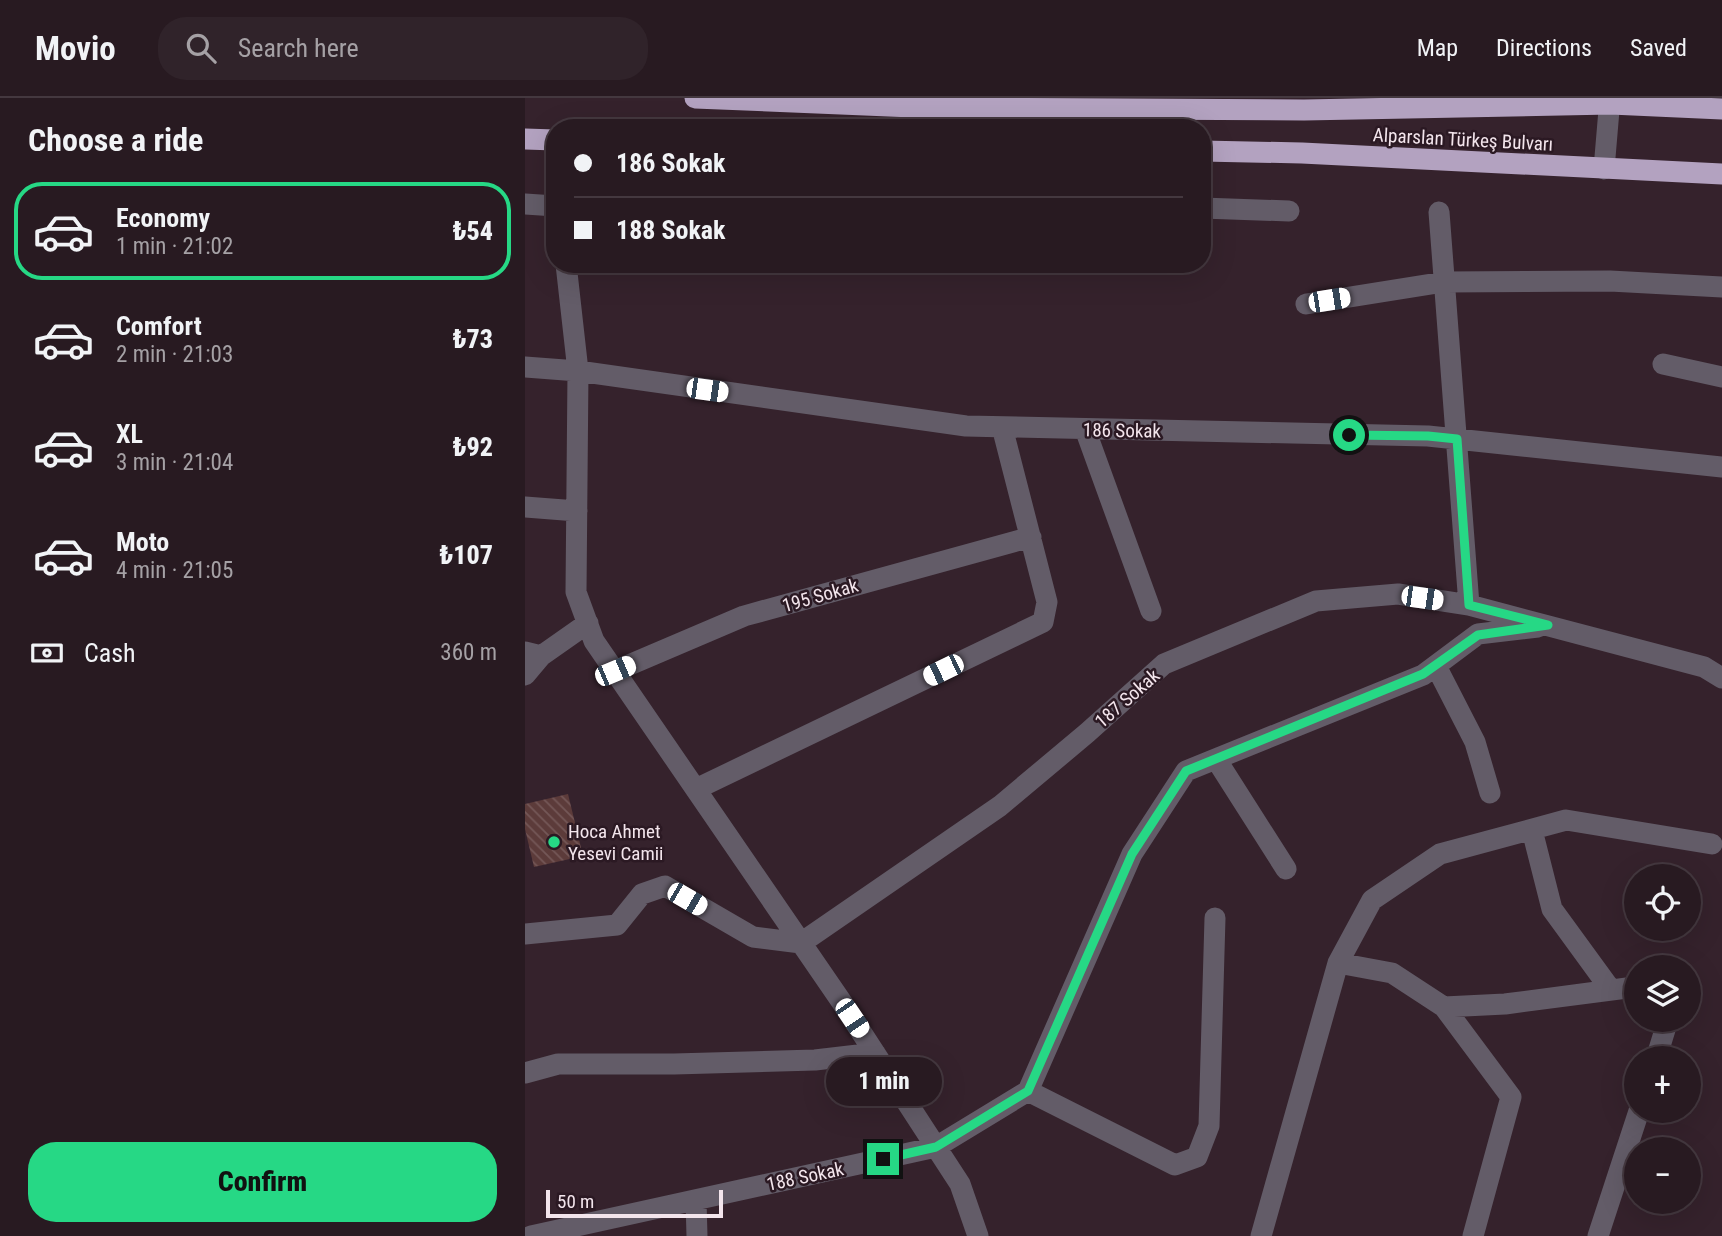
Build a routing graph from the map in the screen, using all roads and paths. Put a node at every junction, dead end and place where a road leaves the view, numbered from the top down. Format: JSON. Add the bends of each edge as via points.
{"nodes":[{"id":1,"x":695,"y":98,"type":"edge"},
{"id":2,"x":1611,"y":101,"type":"edge"},
{"id":3,"x":940,"y":103,"type":"edge"},
{"id":4,"x":1722,"y":109,"type":"edge"},
{"id":5,"x":525,"y":139,"type":"edge"},
{"id":6,"x":546,"y":143,"type":"edge"},
{"id":7,"x":1211,"y":151,"type":"edge"},
{"id":8,"x":1605,"y":169,"type":"junction"},
{"id":9,"x":1722,"y":174,"type":"edge"},
{"id":10,"x":525,"y":204,"type":"edge"},
{"id":11,"x":546,"y":205,"type":"edge"},
{"id":12,"x":1211,"y":208,"type":"edge"},
{"id":13,"x":1289,"y":211,"type":"dead end"},
{"id":14,"x":1439,"y":212,"type":"dead end"},
{"id":15,"x":567,"y":273,"type":"edge"},
{"id":16,"x":1444,"y":282,"type":"junction"},
{"id":17,"x":1722,"y":287,"type":"edge"},
{"id":18,"x":1306,"y":304,"type":"dead end"},
{"id":19,"x":1663,"y":364,"type":"dead end"},
{"id":20,"x":525,"y":367,"type":"edge"},
{"id":21,"x":578,"y":372,"type":"junction"},
{"id":22,"x":1722,"y":377,"type":"edge"},
{"id":23,"x":1002,"y":427,"type":"junction"},
{"id":24,"x":1085,"y":429,"type":"junction"},
{"id":25,"x":1457,"y":439,"type":"junction"},
{"id":26,"x":1722,"y":467,"type":"edge"},
{"id":27,"x":525,"y":507,"type":"edge"},
{"id":28,"x":577,"y":511,"type":"junction"},
{"id":29,"x":1031,"y":537,"type":"junction"},
{"id":30,"x":1469,"y":605,"type":"junction"},
{"id":31,"x":1151,"y":611,"type":"dead end"},
{"id":32,"x":588,"y":623,"type":"junction"},
{"id":33,"x":1548,"y":625,"type":"junction"},
{"id":34,"x":533,"y":654,"type":"edge"},
{"id":35,"x":1436,"y":666,"type":"junction"},
{"id":36,"x":615,"y":671,"type":"junction"},
{"id":37,"x":525,"y":675,"type":"edge"},
{"id":38,"x":1722,"y":678,"type":"edge"},
{"id":39,"x":1216,"y":759,"type":"junction"},
{"id":40,"x":696,"y":789,"type":"junction"},
{"id":41,"x":1490,"y":793,"type":"dead end"},
{"id":42,"x":1532,"y":830,"type":"junction"},
{"id":43,"x":1712,"y":844,"type":"dead end"},
{"id":44,"x":1286,"y":869,"type":"dead end"},
{"id":45,"x":1215,"y":918,"type":"dead end"},
{"id":46,"x":525,"y":934,"type":"edge"},
{"id":47,"x":801,"y":943,"type":"junction"},
{"id":48,"x":1338,"y":963,"type":"junction"},
{"id":49,"x":1624,"y":988,"type":"edge"},
{"id":50,"x":1611,"y":990,"type":"junction"},
{"id":51,"x":1444,"y":1007,"type":"junction"},
{"id":52,"x":875,"y":1053,"type":"junction"},
{"id":53,"x":525,"y":1073,"type":"edge"},
{"id":54,"x":1028,"y":1091,"type":"junction"},
{"id":55,"x":1635,"y":1123,"type":"edge"},
{"id":56,"x":936,"y":1147,"type":"junction"},
{"id":57,"x":696,"y":1200,"type":"junction"},
{"id":58,"x":531,"y":1236,"type":"edge"},
{"id":59,"x":697,"y":1236,"type":"edge"},
{"id":60,"x":978,"y":1236,"type":"edge"},
{"id":61,"x":1261,"y":1236,"type":"edge"},
{"id":62,"x":1473,"y":1236,"type":"edge"},
{"id":63,"x":1598,"y":1236,"type":"edge"}],
"edges":[{"from":1,"to":3,"type":"highway","name":"Alparslan Türkeş Bulvarı"},
{"from":2,"to":3,"type":"highway","name":"Alparslan Türkeş Bulvarı","via":[[1304,110]]},
{"from":2,"to":4,"type":"highway","name":"Alparslan Türkeş Bulvarı"},
{"from":2,"to":8,"type":"street"},
{"from":5,"to":6,"type":"highway"},
{"from":7,"to":8,"type":"highway","name":"Alparslan Türkeş Bulvarı"},
{"from":8,"to":9,"type":"highway","name":"Alparslan Türkeş Bulvarı"},
{"from":10,"to":11,"type":"street"},
{"from":12,"to":13,"type":"street"},
{"from":14,"to":16,"type":"street"},
{"from":15,"to":21,"type":"street"},
{"from":16,"to":17,"type":"street","via":[[1610,281]]},
{"from":16,"to":18,"type":"street"},
{"from":16,"to":25,"type":"street"},
{"from":19,"to":22,"type":"street"},
{"from":20,"to":21,"type":"street","name":"186 Sokak"},
{"from":21,"to":23,"type":"street","name":"186 Sokak","via":[[966,426]]},
{"from":21,"to":28,"type":"street"},
{"from":23,"to":24,"type":"street","name":"186 Sokak"},
{"from":23,"to":29,"type":"street"},
{"from":24,"to":25,"type":"street","name":"186 Sokak"},
{"from":24,"to":31,"type":"street"},
{"from":25,"to":26,"type":"street","name":"186 Sokak"},
{"from":25,"to":30,"type":"street"},
{"from":27,"to":28,"type":"street"},
{"from":28,"to":32,"type":"street","via":[[576,592]]},
{"from":29,"to":36,"type":"street","name":"195 Sokak","via":[[744,616]]},
{"from":29,"to":40,"type":"street","via":[[1047,602],[1042,622]]},
{"from":30,"to":33,"type":"street","name":"187 Sokak"},
{"from":30,"to":47,"type":"street","name":"187 Sokak","via":[[1398,594],[1316,601],[1164,664],[1000,806]]},
{"from":32,"to":34,"type":"street"},
{"from":32,"to":36,"type":"street","via":[[594,641]]},
{"from":33,"to":35,"type":"street","via":[[1478,635]]},
{"from":33,"to":38,"type":"street","name":"187 Sokak","via":[[1704,667]]},
{"from":34,"to":37,"type":"street"},
{"from":35,"to":39,"type":"street"},
{"from":35,"to":41,"type":"street","via":[[1475,742]]},
{"from":36,"to":40,"type":"street"},
{"from":39,"to":44,"type":"street"},
{"from":39,"to":54,"type":"street","via":[[1186,771],[1132,854]]},
{"from":40,"to":47,"type":"street"},
{"from":42,"to":43,"type":"street","via":[[1566,820]]},
{"from":42,"to":48,"type":"street","via":[[1440,854],[1372,900]]},
{"from":42,"to":50,"type":"street","via":[[1552,909]]},
{"from":45,"to":54,"type":"street","via":[[1209,1126],[1197,1157],[1175,1165]]},
{"from":46,"to":47,"type":"street","via":[[617,925],[642,894],[665,886],[753,937]]},
{"from":47,"to":52,"type":"street"},
{"from":48,"to":51,"type":"street","via":[[1392,973]]},
{"from":48,"to":61,"type":"street"},
{"from":49,"to":50,"type":"street"},
{"from":50,"to":51,"type":"street"},
{"from":51,"to":62,"type":"street","via":[[1511,1097]]},
{"from":52,"to":53,"type":"street","via":[[802,1060],[558,1064]]},
{"from":52,"to":56,"type":"street"},
{"from":54,"to":56,"type":"street","name":"188 Sokak"},
{"from":55,"to":63,"type":"street"},
{"from":56,"to":57,"type":"street","name":"188 Sokak"},
{"from":56,"to":60,"type":"street","via":[[960,1184]]},
{"from":57,"to":58,"type":"street","name":"188 Sokak"},
{"from":57,"to":59,"type":"street"}]}
